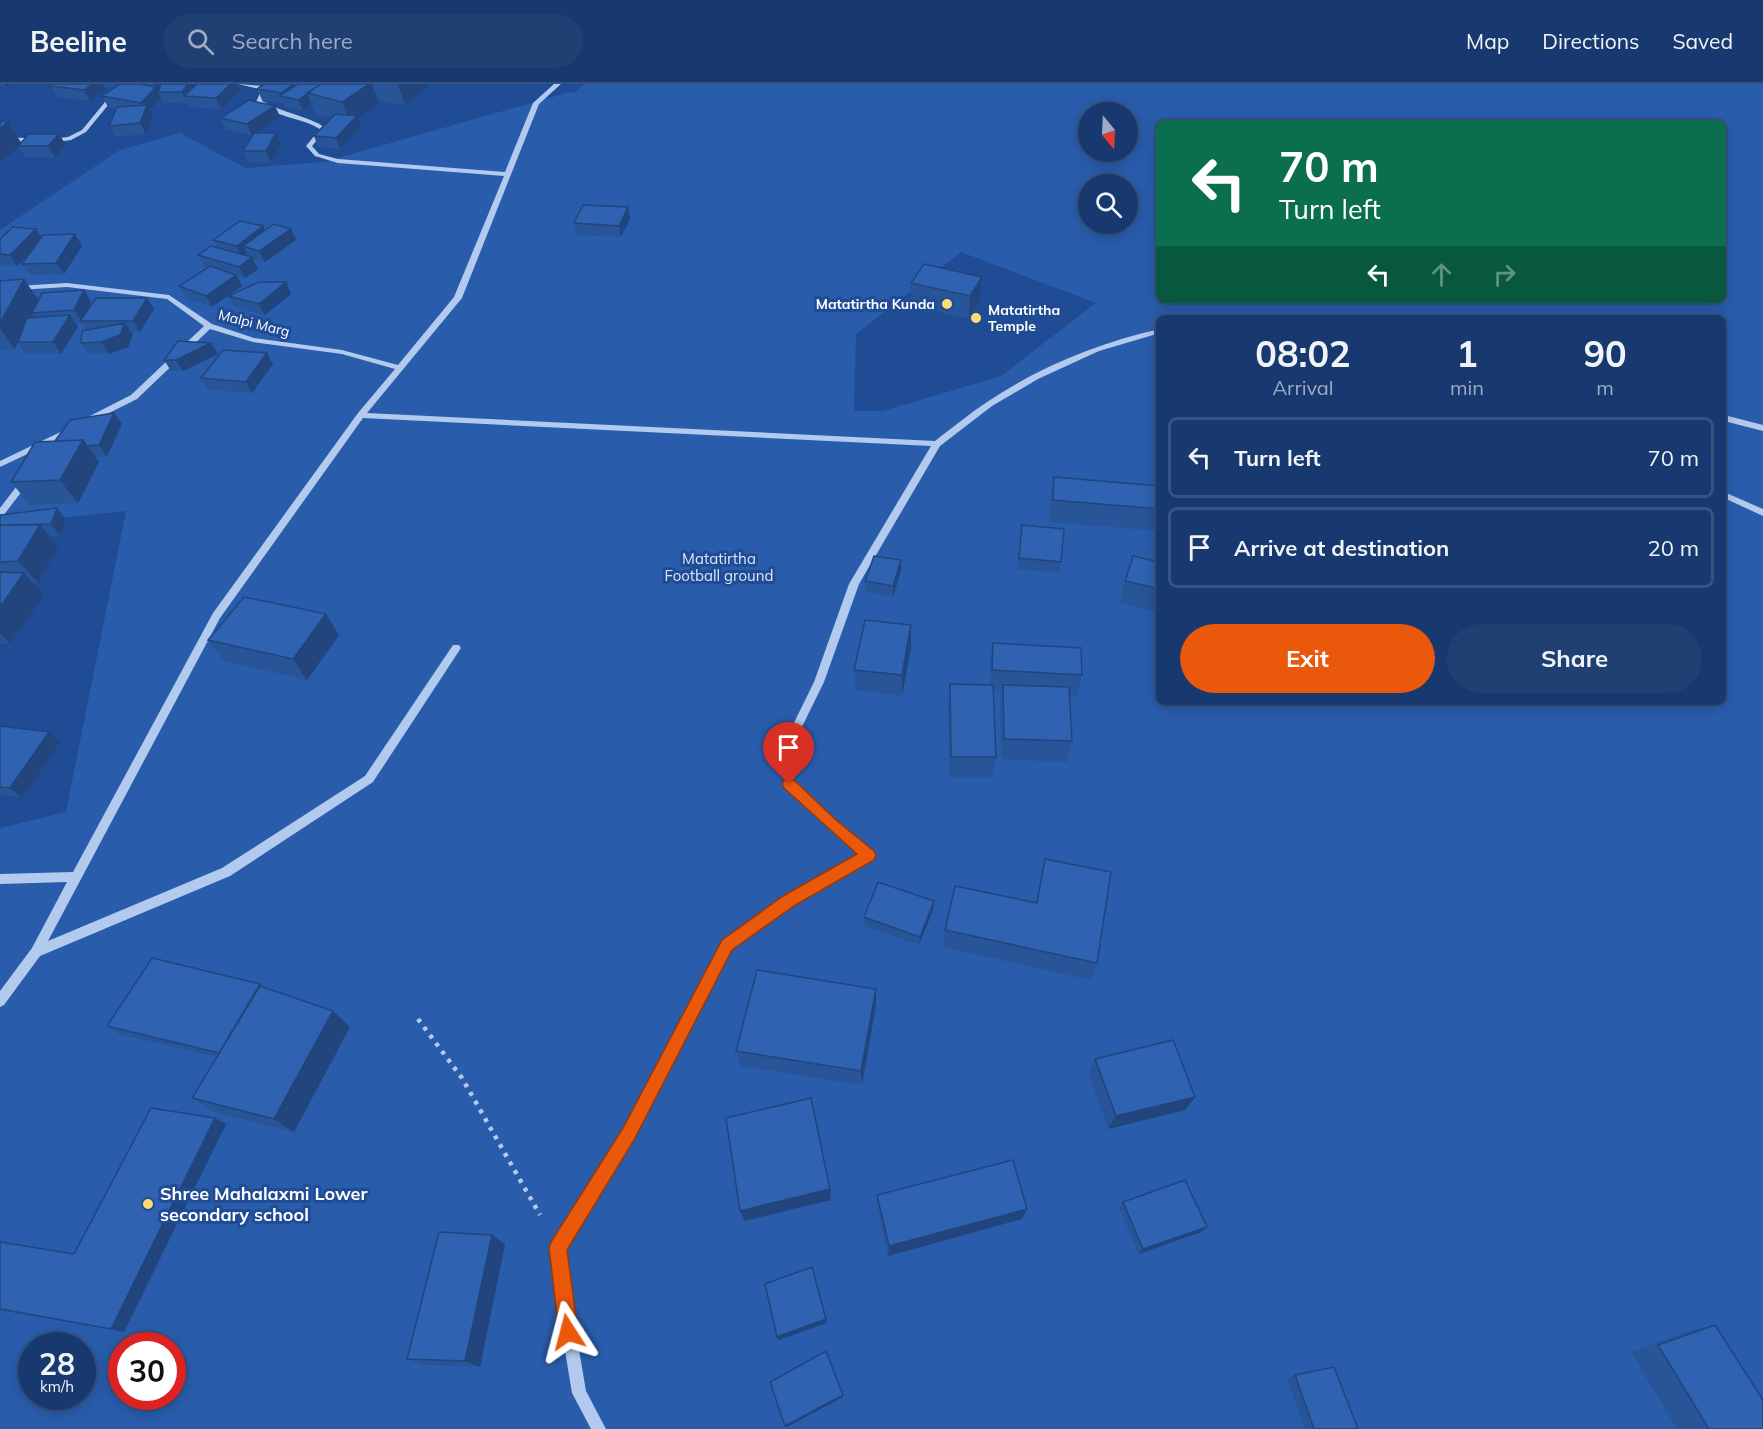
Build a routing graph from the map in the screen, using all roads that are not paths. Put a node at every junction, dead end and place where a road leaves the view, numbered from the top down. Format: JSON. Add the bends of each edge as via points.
{"nodes":[{"id":1,"x":134,"y":84,"type":"edge"},
{"id":2,"x":241,"y":84,"type":"edge"},
{"id":3,"x":558,"y":84,"type":"edge"},
{"id":4,"x":0,"y":139,"type":"edge"},
{"id":5,"x":507,"y":174,"type":"junction"},
{"id":6,"x":4,"y":291,"type":"edge"},
{"id":7,"x":209,"y":326,"type":"junction"},
{"id":8,"x":1156,"y":332,"type":"edge"},
{"id":9,"x":401,"y":368,"type":"junction"},
{"id":10,"x":361,"y":415,"type":"junction"},
{"id":11,"x":1726,"y":419,"type":"edge"},
{"id":12,"x":1763,"y":428,"type":"edge"},
{"id":13,"x":61,"y":435,"type":"junction"},
{"id":14,"x":938,"y":444,"type":"junction"},
{"id":15,"x":47,"y":452,"type":"edge"},
{"id":16,"x":0,"y":465,"type":"edge"},
{"id":17,"x":34,"y":470,"type":"edge"},
{"id":18,"x":1726,"y":496,"type":"edge"},
{"id":19,"x":1763,"y":513,"type":"edge"},
{"id":20,"x":0,"y":514,"type":"edge"},
{"id":21,"x":456,"y":648,"type":"dead end"},
{"id":22,"x":74,"y":877,"type":"junction"},
{"id":23,"x":0,"y":879,"type":"edge"},
{"id":24,"x":36,"y":952,"type":"junction"},
{"id":25,"x":0,"y":1002,"type":"edge"},
{"id":26,"x":599,"y":1429,"type":"edge"}],
"edges":[{"from":1,"to":4,"type":"street","via":[[107,103],[84,131],[69,139]]},
{"from":2,"to":5,"type":"street","via":[[261,87],[264,91],[259,102],[268,108],[302,117],[324,129],[309,146],[318,155],[338,161]]},
{"from":3,"to":5,"type":"street","via":[[536,103]]},
{"from":5,"to":9,"type":"street","via":[[458,298]]},
{"from":6,"to":7,"type":"street","name":"Malpi Marg","via":[[67,285],[169,297]]},
{"from":7,"to":9,"type":"street","name":"Malpi Marg","via":[[254,340],[342,352]]},
{"from":7,"to":13,"type":"street","via":[[134,397]]},
{"from":8,"to":14,"type":"street","via":[[1088,352],[996,399]]},
{"from":9,"to":10,"type":"street"},
{"from":10,"to":14,"type":"street"},
{"from":10,"to":22,"type":"street","via":[[216,616]]},
{"from":11,"to":12,"type":"street"},
{"from":13,"to":15,"type":"street"},
{"from":13,"to":16,"type":"street"},
{"from":14,"to":26,"type":"street","via":[[854,584],[819,682],[790,741],[789,784],[869,855],[788,901],[727,945],[628,1134],[558,1248],[579,1393]]},
{"from":17,"to":20,"type":"street"},
{"from":18,"to":19,"type":"street"},
{"from":21,"to":24,"type":"street","via":[[369,779],[226,872]]},
{"from":22,"to":23,"type":"street"},
{"from":22,"to":24,"type":"street"},
{"from":24,"to":25,"type":"street"}]}
